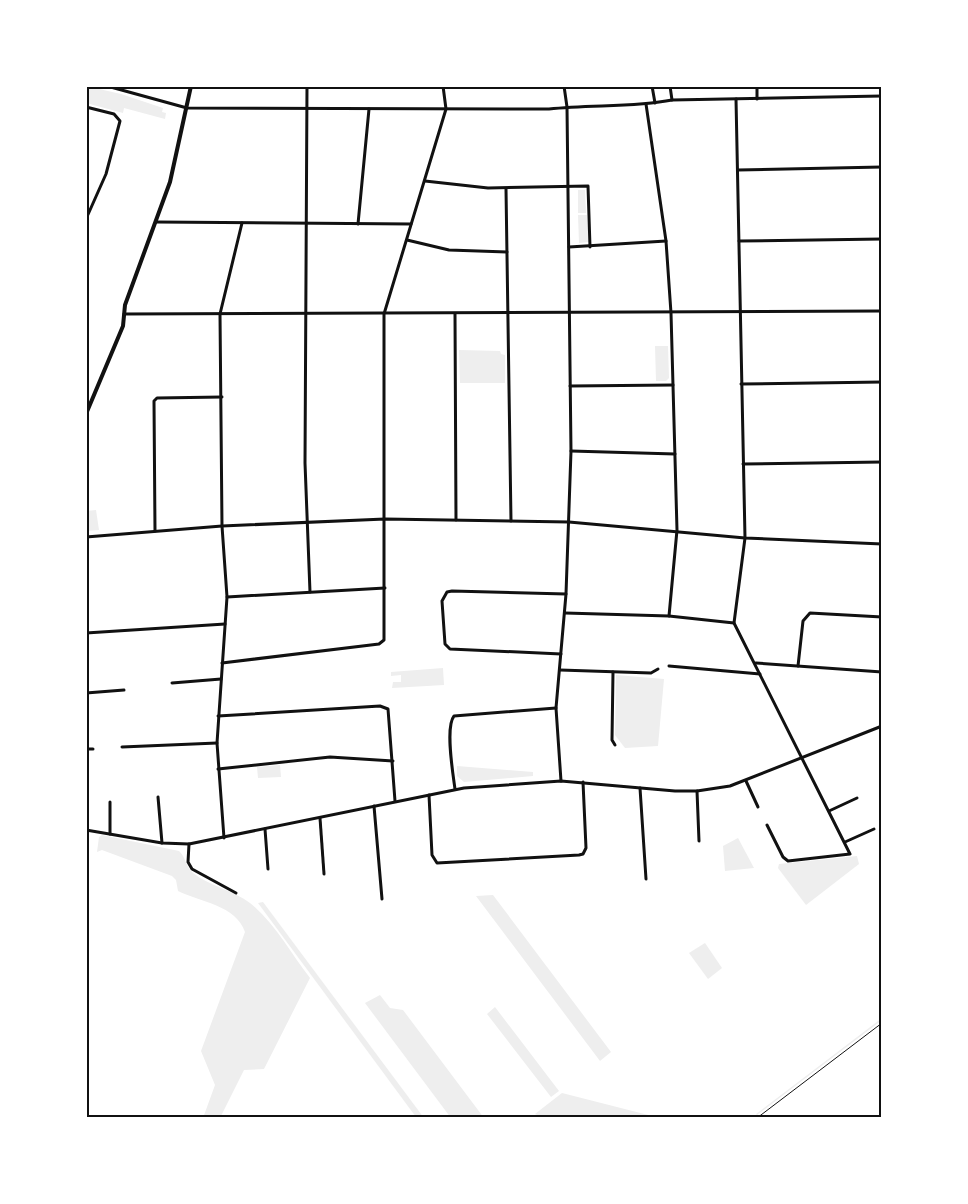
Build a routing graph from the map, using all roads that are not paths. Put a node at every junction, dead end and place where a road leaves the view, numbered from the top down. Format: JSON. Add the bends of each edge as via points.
{"nodes":[{"id":1,"x":107,"y":86,"type":"edge"},
{"id":2,"x":191,"y":86,"type":"edge"},
{"id":3,"x":307,"y":86,"type":"edge"},
{"id":4,"x":443,"y":86,"type":"edge"},
{"id":5,"x":564,"y":86,"type":"edge"},
{"id":6,"x":652,"y":86,"type":"edge"},
{"id":7,"x":670,"y":86,"type":"edge"},
{"id":8,"x":757,"y":86,"type":"edge"},
{"id":9,"x":882,"y":96,"type":"edge"},
{"id":10,"x":736,"y":99,"type":"junction"},
{"id":11,"x":757,"y":99,"type":"junction"},
{"id":12,"x":672,"y":100,"type":"junction"},
{"id":13,"x":655,"y":103,"type":"junction"},
{"id":14,"x":646,"y":104,"type":"junction"},
{"id":15,"x":86,"y":106,"type":"edge"},
{"id":16,"x":567,"y":107,"type":"junction"},
{"id":17,"x":187,"y":108,"type":"junction"},
{"id":18,"x":369,"y":109,"type":"junction"},
{"id":19,"x":446,"y":109,"type":"junction"},
{"id":20,"x":306,"y":110,"type":"junction"},
{"id":21,"x":882,"y":168,"type":"edge"},
{"id":22,"x":738,"y":170,"type":"junction"},
{"id":23,"x":425,"y":181,"type":"junction"},
{"id":24,"x":568,"y":186,"type":"junction"},
{"id":25,"x":506,"y":189,"type":"junction"},
{"id":26,"x":86,"y":219,"type":"edge"},
{"id":27,"x":156,"y":222,"type":"junction"},
{"id":28,"x":242,"y":222,"type":"junction"},
{"id":29,"x":306,"y":224,"type":"junction"},
{"id":30,"x":358,"y":224,"type":"junction"},
{"id":31,"x":411,"y":224,"type":"junction"},
{"id":32,"x":882,"y":239,"type":"edge"},
{"id":33,"x":407,"y":240,"type":"junction"},
{"id":34,"x":666,"y":241,"type":"junction"},
{"id":35,"x":739,"y":241,"type":"junction"},
{"id":36,"x":569,"y":247,"type":"junction"},
{"id":37,"x":590,"y":247,"type":"junction"},
{"id":38,"x":506,"y":252,"type":"junction"},
{"id":39,"x":882,"y":311,"type":"edge"},
{"id":40,"x":671,"y":313,"type":"junction"},
{"id":41,"x":740,"y":313,"type":"junction"},
{"id":42,"x":124,"y":314,"type":"junction"},
{"id":43,"x":220,"y":314,"type":"junction"},
{"id":44,"x":305,"y":314,"type":"junction"},
{"id":45,"x":384,"y":314,"type":"junction"},
{"id":46,"x":455,"y":314,"type":"junction"},
{"id":47,"x":508,"y":314,"type":"junction"},
{"id":48,"x":570,"y":314,"type":"junction"},
{"id":49,"x":882,"y":382,"type":"edge"},
{"id":50,"x":741,"y":384,"type":"junction"},
{"id":51,"x":673,"y":385,"type":"junction"},
{"id":52,"x":570,"y":386,"type":"junction"},
{"id":53,"x":222,"y":397,"type":"junction"},
{"id":54,"x":86,"y":414,"type":"edge"},
{"id":55,"x":571,"y":451,"type":"junction"},
{"id":56,"x":675,"y":454,"type":"junction"},
{"id":57,"x":882,"y":462,"type":"edge"},
{"id":58,"x":743,"y":464,"type":"junction"},
{"id":59,"x":385,"y":519,"type":"junction"},
{"id":60,"x":456,"y":520,"type":"junction"},
{"id":61,"x":511,"y":521,"type":"junction"},
{"id":62,"x":306,"y":522,"type":"junction"},
{"id":63,"x":570,"y":522,"type":"junction"},
{"id":64,"x":222,"y":526,"type":"junction"},
{"id":65,"x":677,"y":530,"type":"junction"},
{"id":66,"x":155,"y":532,"type":"junction"},
{"id":67,"x":86,"y":537,"type":"edge"},
{"id":68,"x":744,"y":538,"type":"junction"},
{"id":69,"x":882,"y":544,"type":"edge"},
{"id":70,"x":385,"y":588,"type":"junction"},
{"id":71,"x":310,"y":592,"type":"junction"},
{"id":72,"x":566,"y":594,"type":"junction"},
{"id":73,"x":227,"y":597,"type":"junction"},
{"id":74,"x":565,"y":614,"type":"junction"},
{"id":75,"x":669,"y":616,"type":"junction"},
{"id":76,"x":882,"y":617,"type":"edge"},
{"id":77,"x":734,"y":623,"type":"junction"},
{"id":78,"x":225,"y":624,"type":"junction"},
{"id":79,"x":86,"y":633,"type":"edge"},
{"id":80,"x":561,"y":654,"type":"junction"},
{"id":81,"x":222,"y":663,"type":"junction"},
{"id":82,"x":755,"y":663,"type":"junction"},
{"id":83,"x":669,"y":666,"type":"dead end"},
{"id":84,"x":798,"y":666,"type":"junction"},
{"id":85,"x":560,"y":670,"type":"junction"},
{"id":86,"x":658,"y":670,"type":"dead end"},
{"id":87,"x":613,"y":672,"type":"junction"},
{"id":88,"x":882,"y":672,"type":"edge"},
{"id":89,"x":760,"y":674,"type":"junction"},
{"id":90,"x":221,"y":679,"type":"junction"},
{"id":91,"x":172,"y":683,"type":"dead end"},
{"id":92,"x":124,"y":690,"type":"dead end"},
{"id":93,"x":86,"y":692,"type":"edge"},
{"id":94,"x":556,"y":708,"type":"junction"},
{"id":95,"x":218,"y":716,"type":"junction"},
{"id":96,"x":882,"y":726,"type":"edge"},
{"id":97,"x":217,"y":743,"type":"junction"},
{"id":98,"x":615,"y":745,"type":"dead end"},
{"id":99,"x":122,"y":748,"type":"dead end"},
{"id":100,"x":93,"y":749,"type":"dead end"},
{"id":101,"x":86,"y":750,"type":"edge"},
{"id":102,"x":803,"y":758,"type":"junction"},
{"id":103,"x":393,"y":761,"type":"junction"},
{"id":104,"x":218,"y":769,"type":"junction"},
{"id":105,"x":746,"y":781,"type":"junction"},
{"id":106,"x":561,"y":782,"type":"junction"},
{"id":107,"x":583,"y":782,"type":"junction"},
{"id":108,"x":640,"y":788,"type":"junction"},
{"id":109,"x":455,"y":789,"type":"junction"},
{"id":110,"x":696,"y":791,"type":"junction"},
{"id":111,"x":429,"y":795,"type":"junction"},
{"id":112,"x":158,"y":797,"type":"dead end"},
{"id":113,"x":857,"y":798,"type":"dead end"},
{"id":114,"x":395,"y":801,"type":"junction"},
{"id":115,"x":110,"y":802,"type":"dead end"},
{"id":116,"x":374,"y":806,"type":"junction"},
{"id":117,"x":758,"y":807,"type":"dead end"},
{"id":118,"x":829,"y":811,"type":"junction"},
{"id":119,"x":320,"y":818,"type":"junction"},
{"id":120,"x":767,"y":825,"type":"dead end"},
{"id":121,"x":265,"y":829,"type":"junction"},
{"id":122,"x":874,"y":829,"type":"dead end"},
{"id":123,"x":86,"y":830,"type":"edge"},
{"id":124,"x":110,"y":834,"type":"junction"},
{"id":125,"x":224,"y":838,"type":"junction"},
{"id":126,"x":699,"y":841,"type":"dead end"},
{"id":127,"x":845,"y":842,"type":"junction"},
{"id":128,"x":162,"y":843,"type":"junction"},
{"id":129,"x":189,"y":844,"type":"junction"},
{"id":130,"x":268,"y":869,"type":"dead end"},
{"id":131,"x":324,"y":874,"type":"dead end"},
{"id":132,"x":646,"y":878,"type":"dead end"},
{"id":133,"x":236,"y":893,"type":"dead end"},
{"id":134,"x":382,"y":900,"type":"dead end"},
{"id":135,"x":882,"y":1023,"type":"edge"},
{"id":136,"x":757,"y":1118,"type":"edge"}],
"edges":[{"from":1,"to":17,"type":"street"},
{"from":2,"to":17,"type":"street"},
{"from":3,"to":20,"type":"street"},
{"from":4,"to":19,"type":"street"},
{"from":5,"to":16,"type":"street"},
{"from":6,"to":13,"type":"street"},
{"from":7,"to":12,"type":"street"},
{"from":8,"to":11,"type":"street"},
{"from":9,"to":11,"type":"street"},
{"from":10,"to":11,"type":"street"},
{"from":10,"to":12,"type":"street"},
{"from":10,"to":22,"type":"street"},
{"from":12,"to":13,"type":"street"},
{"from":13,"to":14,"type":"street"},
{"from":14,"to":16,"type":"street"},
{"from":14,"to":34,"type":"street"},
{"from":15,"to":26,"type":"street","via":[[114,114],[120,121],[106,174]]},
{"from":16,"to":19,"type":"street"},
{"from":16,"to":24,"type":"street"},
{"from":17,"to":20,"type":"street"},
{"from":17,"to":27,"type":"street","via":[[170,182]]},
{"from":18,"to":19,"type":"street"},
{"from":18,"to":20,"type":"street"},
{"from":18,"to":30,"type":"street"},
{"from":19,"to":23,"type":"street"},
{"from":20,"to":29,"type":"street"},
{"from":21,"to":22,"type":"street"},
{"from":22,"to":35,"type":"street"},
{"from":23,"to":25,"type":"street"},
{"from":23,"to":31,"type":"street"},
{"from":24,"to":25,"type":"street"},
{"from":24,"to":36,"type":"street"},
{"from":24,"to":37,"type":"street","via":[[588,186]]},
{"from":25,"to":38,"type":"street"},
{"from":27,"to":28,"type":"street"},
{"from":27,"to":42,"type":"street"},
{"from":28,"to":29,"type":"street"},
{"from":28,"to":43,"type":"street"},
{"from":29,"to":30,"type":"street"},
{"from":29,"to":44,"type":"street"},
{"from":30,"to":31,"type":"street"},
{"from":31,"to":33,"type":"street"},
{"from":32,"to":35,"type":"street"},
{"from":33,"to":38,"type":"street","via":[[449,250]]},
{"from":33,"to":45,"type":"street"},
{"from":34,"to":37,"type":"street"},
{"from":34,"to":40,"type":"street"},
{"from":35,"to":41,"type":"street"},
{"from":36,"to":37,"type":"street"},
{"from":36,"to":48,"type":"street"},
{"from":38,"to":47,"type":"street"},
{"from":39,"to":41,"type":"street"},
{"from":40,"to":41,"type":"street"},
{"from":40,"to":48,"type":"street"},
{"from":40,"to":51,"type":"street"},
{"from":41,"to":50,"type":"street"},
{"from":42,"to":43,"type":"street"},
{"from":42,"to":54,"type":"street","via":[[123,326]]},
{"from":43,"to":44,"type":"street"},
{"from":43,"to":53,"type":"street"},
{"from":44,"to":45,"type":"street"},
{"from":44,"to":62,"type":"street"},
{"from":45,"to":46,"type":"street"},
{"from":45,"to":59,"type":"street"},
{"from":46,"to":47,"type":"street"},
{"from":46,"to":60,"type":"street"},
{"from":47,"to":48,"type":"street"},
{"from":47,"to":61,"type":"street"},
{"from":48,"to":52,"type":"street"},
{"from":49,"to":50,"type":"street"},
{"from":50,"to":58,"type":"street"},
{"from":51,"to":52,"type":"street"},
{"from":51,"to":56,"type":"street"},
{"from":52,"to":55,"type":"street"},
{"from":53,"to":64,"type":"street"},
{"from":53,"to":66,"type":"street","via":[[157,398],[154,401]]},
{"from":55,"to":56,"type":"street"},
{"from":55,"to":63,"type":"street"},
{"from":56,"to":65,"type":"street"},
{"from":57,"to":58,"type":"street"},
{"from":58,"to":68,"type":"street"},
{"from":59,"to":60,"type":"street"},
{"from":59,"to":62,"type":"street"},
{"from":59,"to":70,"type":"street"},
{"from":60,"to":61,"type":"street"},
{"from":61,"to":63,"type":"street"},
{"from":62,"to":64,"type":"street"},
{"from":62,"to":71,"type":"street"},
{"from":63,"to":65,"type":"street"},
{"from":63,"to":72,"type":"street"},
{"from":64,"to":66,"type":"street"},
{"from":64,"to":73,"type":"street"},
{"from":65,"to":68,"type":"street"},
{"from":65,"to":75,"type":"street"},
{"from":66,"to":67,"type":"street"},
{"from":68,"to":69,"type":"street"},
{"from":68,"to":77,"type":"street"},
{"from":70,"to":71,"type":"street"},
{"from":70,"to":81,"type":"street","via":[[384,640],[379,644]]},
{"from":71,"to":73,"type":"street"},
{"from":72,"to":74,"type":"street"},
{"from":72,"to":80,"type":"street","via":[[452,591],[442,601],[445,644],[450,649]]},
{"from":73,"to":78,"type":"street"},
{"from":74,"to":75,"type":"street"},
{"from":74,"to":80,"type":"street"},
{"from":75,"to":77,"type":"street"},
{"from":76,"to":84,"type":"street","via":[[810,613],[803,620]]},
{"from":77,"to":82,"type":"street"},
{"from":78,"to":79,"type":"street"},
{"from":78,"to":81,"type":"street"},
{"from":80,"to":85,"type":"street"},
{"from":81,"to":90,"type":"street"},
{"from":82,"to":84,"type":"street"},
{"from":82,"to":89,"type":"street"},
{"from":83,"to":89,"type":"street"},
{"from":84,"to":88,"type":"street"},
{"from":85,"to":87,"type":"street"},
{"from":85,"to":94,"type":"street"},
{"from":86,"to":87,"type":"street","via":[[651,673]]},
{"from":87,"to":98,"type":"street","via":[[612,740]]},
{"from":89,"to":102,"type":"street"},
{"from":90,"to":91,"type":"street"},
{"from":90,"to":95,"type":"street"},
{"from":92,"to":93,"type":"street"},
{"from":94,"to":106,"type":"street"},
{"from":94,"to":109,"type":"street","via":[[454,716],[451,725]]},
{"from":95,"to":97,"type":"street"},
{"from":95,"to":103,"type":"street","via":[[380,706],[390,713]]},
{"from":96,"to":102,"type":"street"},
{"from":97,"to":99,"type":"street"},
{"from":97,"to":104,"type":"street"},
{"from":100,"to":101,"type":"street"},
{"from":102,"to":105,"type":"street"},
{"from":102,"to":118,"type":"street"},
{"from":103,"to":104,"type":"street","via":[[330,757]]},
{"from":103,"to":114,"type":"street"},
{"from":104,"to":125,"type":"street"},
{"from":105,"to":110,"type":"street"},
{"from":105,"to":117,"type":"street"},
{"from":106,"to":107,"type":"street"},
{"from":106,"to":109,"type":"street"},
{"from":107,"to":108,"type":"street"},
{"from":107,"to":111,"type":"street","via":[[586,848],[579,855],[437,863],[432,855]]},
{"from":108,"to":110,"type":"street"},
{"from":108,"to":132,"type":"street"},
{"from":109,"to":111,"type":"street"},
{"from":110,"to":126,"type":"street"},
{"from":111,"to":114,"type":"street"},
{"from":112,"to":128,"type":"street"},
{"from":113,"to":118,"type":"street"},
{"from":114,"to":116,"type":"street"},
{"from":115,"to":124,"type":"street"},
{"from":116,"to":119,"type":"street"},
{"from":116,"to":134,"type":"street"},
{"from":118,"to":127,"type":"street"},
{"from":119,"to":121,"type":"street"},
{"from":119,"to":131,"type":"street"},
{"from":120,"to":127,"type":"street","via":[[782,857],[788,861],[850,854]]},
{"from":121,"to":125,"type":"street"},
{"from":121,"to":130,"type":"street"},
{"from":122,"to":127,"type":"street"},
{"from":123,"to":124,"type":"street"},
{"from":124,"to":128,"type":"street"},
{"from":125,"to":129,"type":"street"},
{"from":128,"to":129,"type":"street"},
{"from":129,"to":133,"type":"street","via":[[188,862],[192,869]]},
{"from":135,"to":136,"type":"lane"}]}
